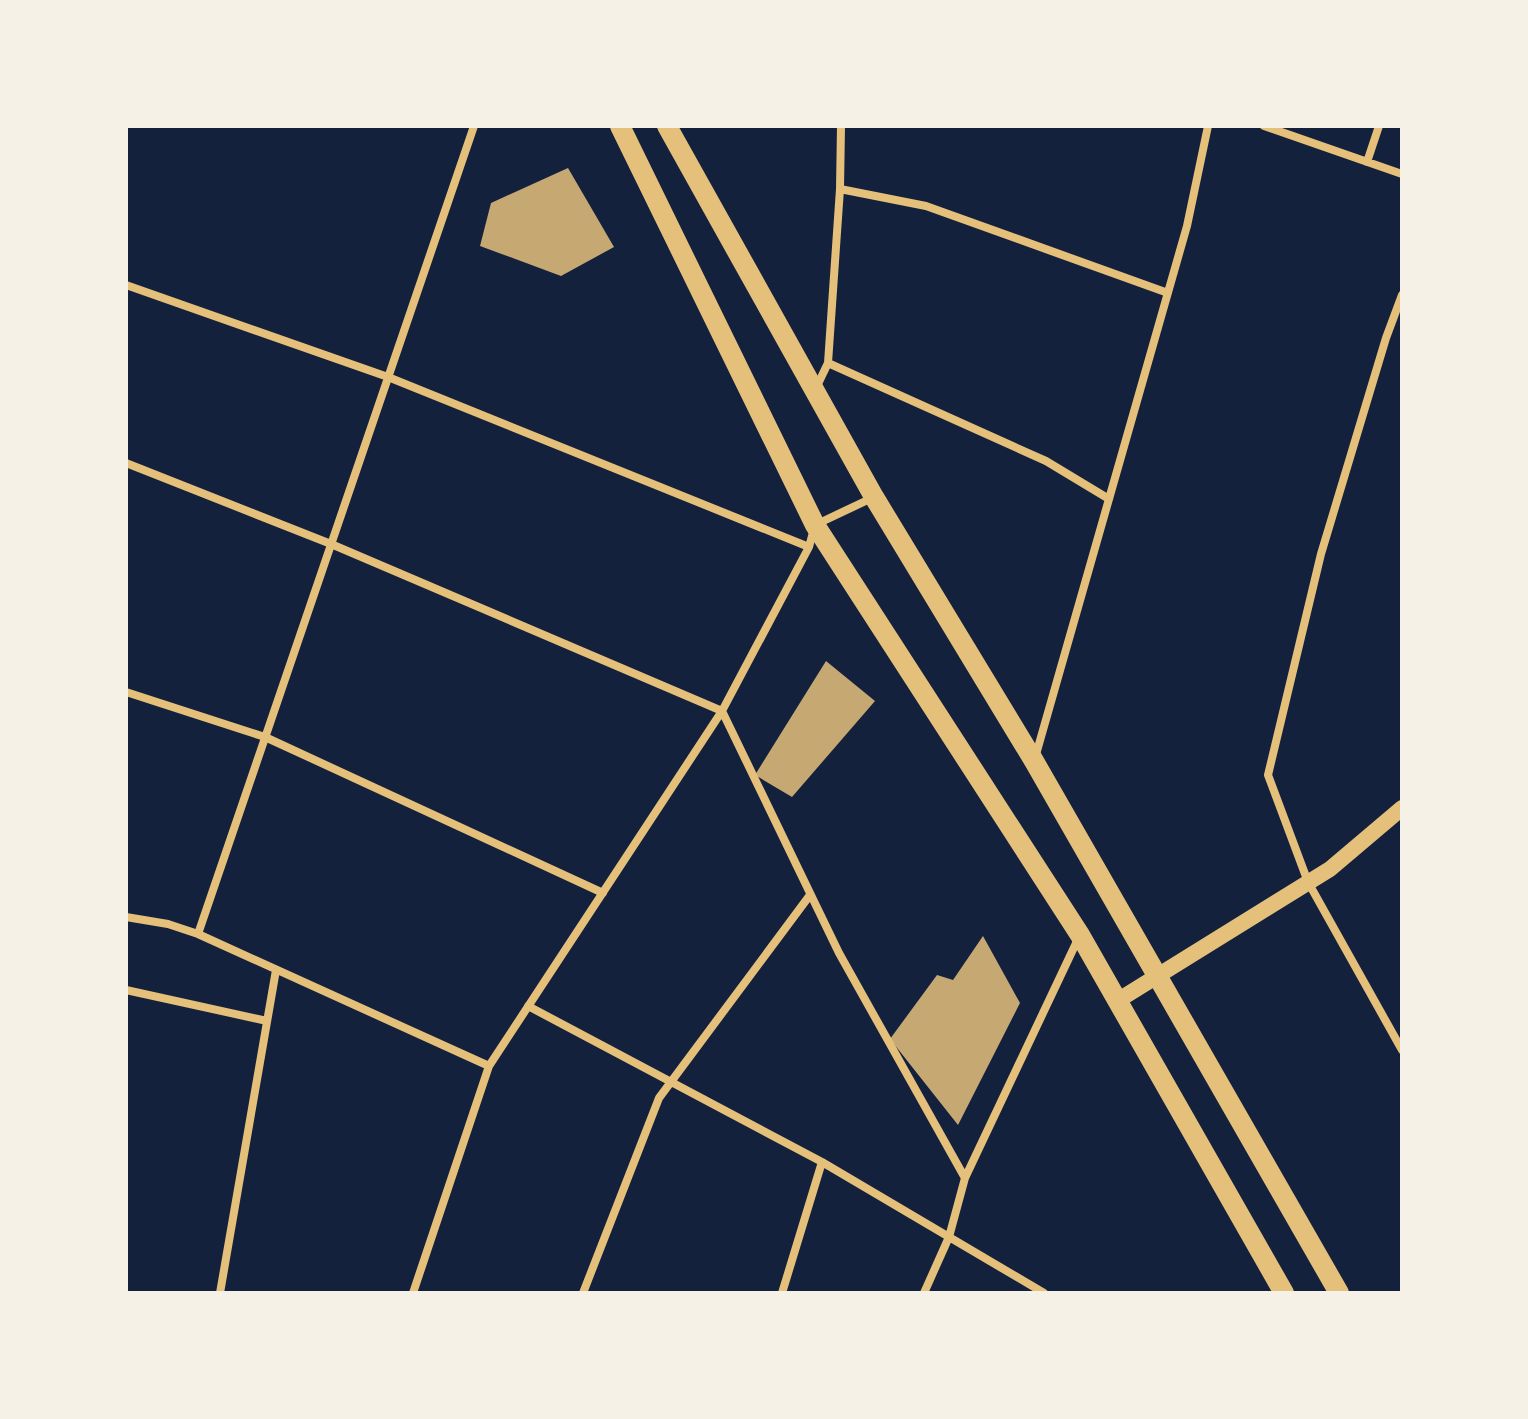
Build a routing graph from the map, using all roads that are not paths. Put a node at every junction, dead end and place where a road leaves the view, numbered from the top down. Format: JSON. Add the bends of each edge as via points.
{"nodes":[{"id":1,"x":474,"y":126,"type":"edge"},
{"id":2,"x":620,"y":126,"type":"edge"},
{"id":3,"x":667,"y":126,"type":"edge"},
{"id":4,"x":841,"y":126,"type":"edge"},
{"id":5,"x":1208,"y":126,"type":"edge"},
{"id":6,"x":1264,"y":126,"type":"edge"},
{"id":7,"x":1379,"y":126,"type":"edge"},
{"id":8,"x":1367,"y":162,"type":"junction"},
{"id":9,"x":1402,"y":174,"type":"edge"},
{"id":10,"x":840,"y":189,"type":"junction"},
{"id":11,"x":126,"y":285,"type":"edge"},
{"id":12,"x":1168,"y":293,"type":"junction"},
{"id":13,"x":1402,"y":295,"type":"edge"},
{"id":14,"x":828,"y":363,"type":"junction"},
{"id":15,"x":388,"y":377,"type":"junction"},
{"id":16,"x":815,"y":390,"type":"junction"},
{"id":17,"x":126,"y":463,"type":"edge"},
{"id":18,"x":874,"y":497,"type":"junction"},
{"id":19,"x":1109,"y":499,"type":"junction"},
{"id":20,"x":815,"y":525,"type":"junction"},
{"id":21,"x":331,"y":544,"type":"junction"},
{"id":22,"x":809,"y":547,"type":"junction"},
{"id":23,"x":126,"y":692,"type":"edge"},
{"id":24,"x":722,"y":711,"type":"junction"},
{"id":25,"x":265,"y":737,"type":"junction"},
{"id":26,"x":1034,"y":761,"type":"junction"},
{"id":27,"x":1402,"y":808,"type":"edge"},
{"id":28,"x":1308,"y":882,"type":"junction"},
{"id":29,"x":603,"y":893,"type":"junction"},
{"id":30,"x":810,"y":895,"type":"junction"},
{"id":31,"x":126,"y":917,"type":"edge"},
{"id":32,"x":198,"y":934,"type":"junction"},
{"id":33,"x":1080,"y":935,"type":"junction"},
{"id":34,"x":276,"y":970,"type":"junction"},
{"id":35,"x":1157,"y":974,"type":"junction"},
{"id":36,"x":126,"y":990,"type":"edge"},
{"id":37,"x":1117,"y":1001,"type":"junction"},
{"id":38,"x":528,"y":1006,"type":"junction"},
{"id":39,"x":267,"y":1021,"type":"junction"},
{"id":40,"x":1402,"y":1050,"type":"edge"},
{"id":41,"x":489,"y":1066,"type":"junction"},
{"id":42,"x":670,"y":1081,"type":"junction"},
{"id":43,"x":822,"y":1162,"type":"junction"},
{"id":44,"x":965,"y":1178,"type":"junction"},
{"id":45,"x":949,"y":1237,"type":"junction"},
{"id":46,"x":220,"y":1293,"type":"edge"},
{"id":47,"x":413,"y":1293,"type":"edge"},
{"id":48,"x":583,"y":1293,"type":"edge"},
{"id":49,"x":782,"y":1293,"type":"edge"},
{"id":50,"x":924,"y":1293,"type":"edge"},
{"id":51,"x":1044,"y":1293,"type":"edge"},
{"id":52,"x":1284,"y":1293,"type":"edge"},
{"id":53,"x":1339,"y":1293,"type":"edge"}],
"edges":[{"from":1,"to":15,"type":"street"},
{"from":2,"to":20,"type":"main road"},
{"from":3,"to":16,"type":"main road"},
{"from":4,"to":10,"type":"street"},
{"from":5,"to":12,"type":"street"},
{"from":6,"to":8,"type":"street"},
{"from":7,"to":8,"type":"street"},
{"from":8,"to":9,"type":"street"},
{"from":10,"to":12,"type":"street","via":[[926,206]]},
{"from":10,"to":14,"type":"street"},
{"from":11,"to":15,"type":"street"},
{"from":12,"to":19,"type":"street"},
{"from":13,"to":28,"type":"street","via":[[1321,554],[1268,775]]},
{"from":14,"to":16,"type":"street"},
{"from":14,"to":19,"type":"street","via":[[1046,461]]},
{"from":15,"to":21,"type":"street"},
{"from":15,"to":22,"type":"street"},
{"from":16,"to":18,"type":"main road"},
{"from":17,"to":21,"type":"street"},
{"from":18,"to":20,"type":"street"},
{"from":18,"to":26,"type":"main road"},
{"from":19,"to":26,"type":"street"},
{"from":20,"to":22,"type":"street"},
{"from":20,"to":33,"type":"main road"},
{"from":21,"to":24,"type":"street"},
{"from":21,"to":25,"type":"street"},
{"from":22,"to":24,"type":"street"},
{"from":23,"to":25,"type":"street"},
{"from":24,"to":29,"type":"street"},
{"from":24,"to":30,"type":"street"},
{"from":25,"to":29,"type":"street"},
{"from":25,"to":32,"type":"street"},
{"from":26,"to":35,"type":"main road"},
{"from":27,"to":28,"type":"main road"},
{"from":28,"to":35,"type":"main road"},
{"from":28,"to":40,"type":"street"},
{"from":29,"to":38,"type":"street"},
{"from":30,"to":42,"type":"street"},
{"from":30,"to":44,"type":"street"},
{"from":31,"to":32,"type":"street"},
{"from":32,"to":34,"type":"street"},
{"from":33,"to":37,"type":"main road"},
{"from":33,"to":44,"type":"street"},
{"from":34,"to":39,"type":"street"},
{"from":34,"to":41,"type":"street"},
{"from":35,"to":37,"type":"main road"},
{"from":35,"to":53,"type":"main road"},
{"from":36,"to":39,"type":"street"},
{"from":37,"to":52,"type":"main road"},
{"from":38,"to":41,"type":"street"},
{"from":38,"to":42,"type":"street"},
{"from":39,"to":46,"type":"street"},
{"from":41,"to":47,"type":"street"},
{"from":42,"to":43,"type":"street"},
{"from":42,"to":48,"type":"street"},
{"from":43,"to":45,"type":"street"},
{"from":43,"to":49,"type":"street"},
{"from":44,"to":45,"type":"street"},
{"from":45,"to":50,"type":"street"},
{"from":45,"to":51,"type":"street"}]}
